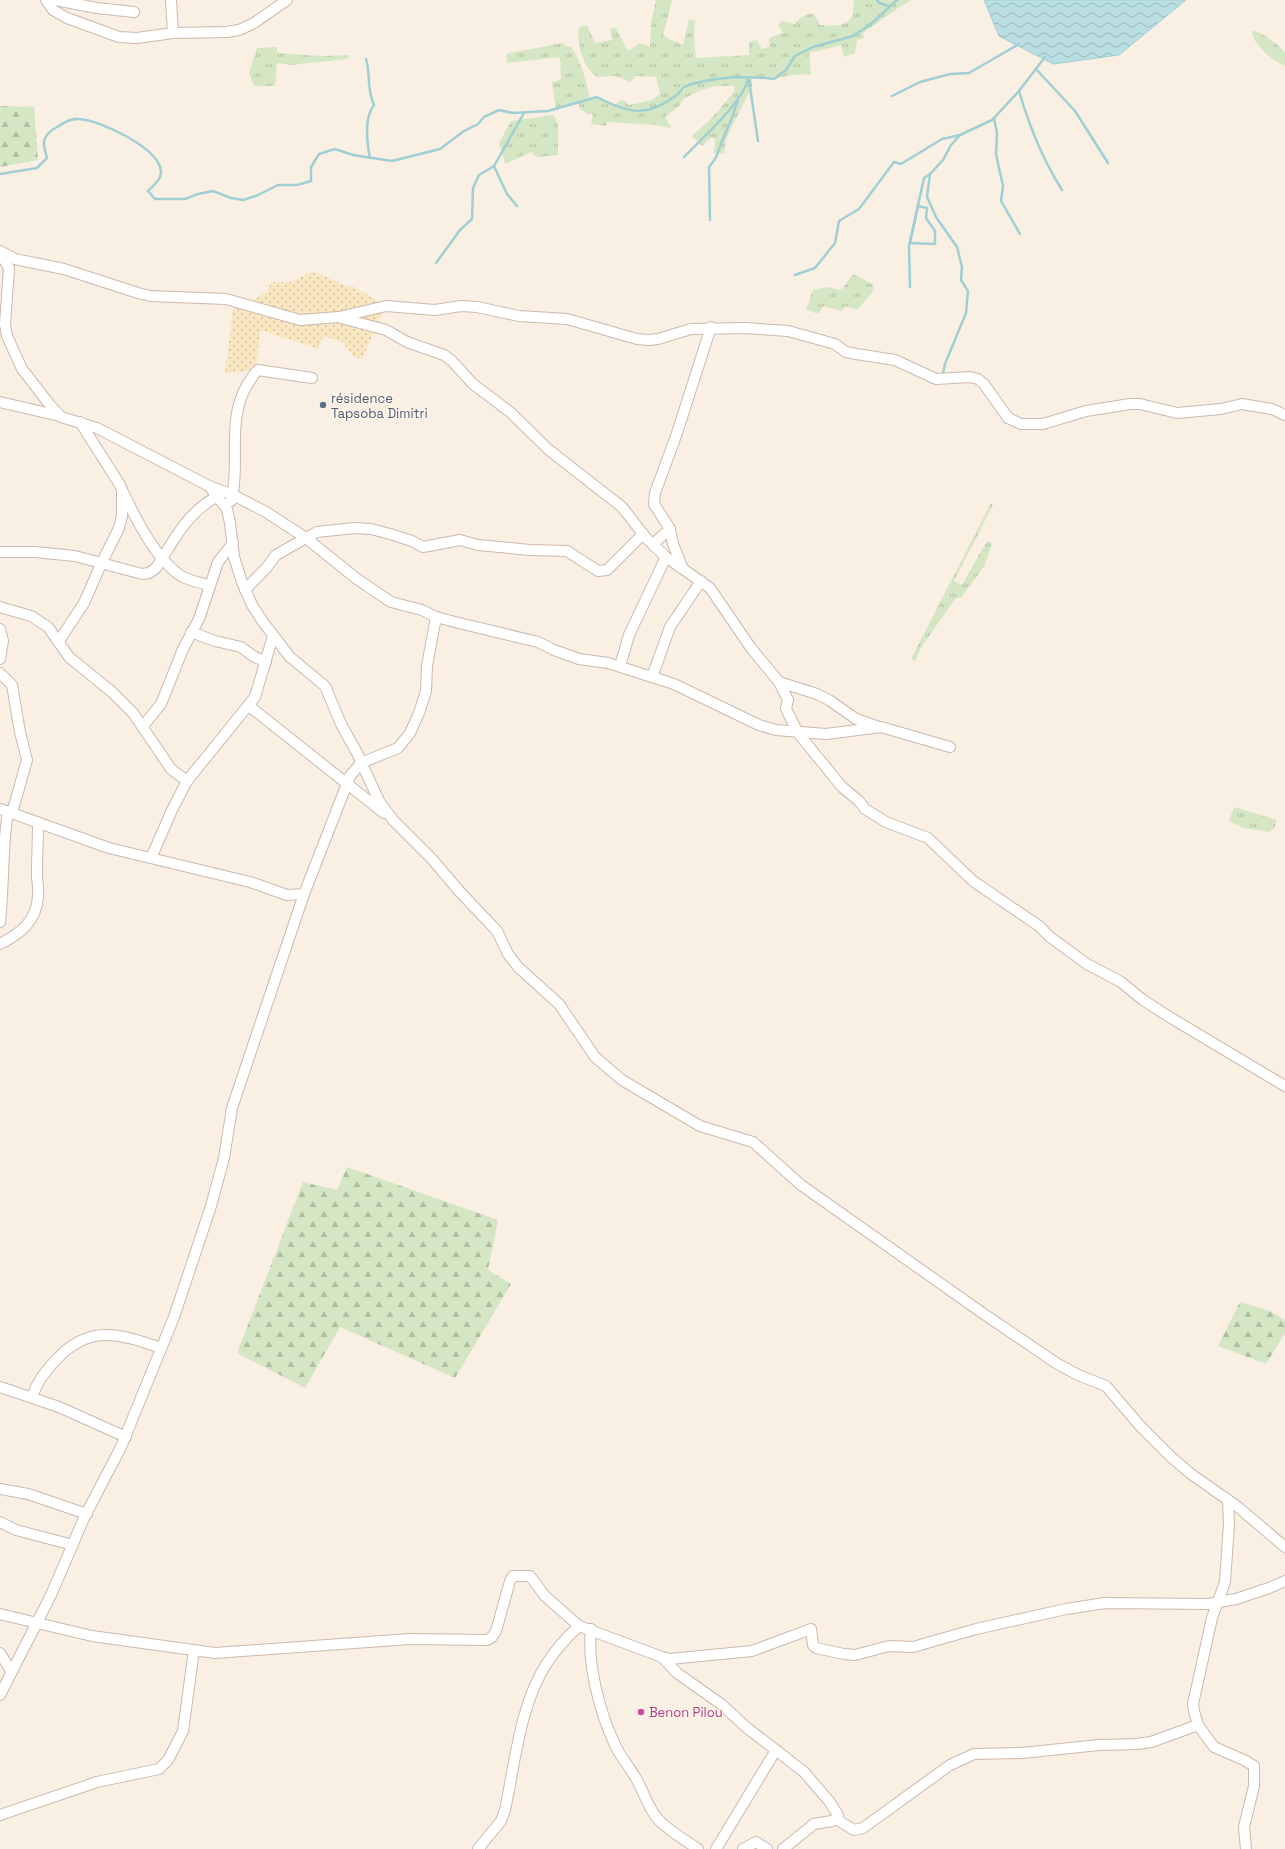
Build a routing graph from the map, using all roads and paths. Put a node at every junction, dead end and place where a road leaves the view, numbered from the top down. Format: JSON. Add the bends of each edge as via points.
{"nodes":[{"id":1,"x":46,"y":0,"type":"edge"},
{"id":2,"x":56,"y":0,"type":"edge"},
{"id":3,"x":171,"y":0,"type":"edge"},
{"id":4,"x":287,"y":0,"type":"edge"},
{"id":5,"x":134,"y":12,"type":"dead end"},
{"id":6,"x":173,"y":33,"type":"junction"},
{"id":7,"x":0,"y":252,"type":"edge"},
{"id":8,"x":339,"y":317,"type":"junction"},
{"id":9,"x":711,"y":327,"type":"junction"},
{"id":10,"x":312,"y":378,"type":"dead end"},
{"id":11,"x":0,"y":402,"type":"edge"},
{"id":12,"x":1285,"y":415,"type":"edge"},
{"id":13,"x":61,"y":417,"type":"junction"},
{"id":14,"x":80,"y":422,"type":"junction"},
{"id":15,"x":209,"y":486,"type":"junction"},
{"id":16,"x":122,"y":490,"type":"junction"},
{"id":17,"x":233,"y":495,"type":"junction"},
{"id":18,"x":216,"y":497,"type":"junction"},
{"id":19,"x":228,"y":515,"type":"junction"},
{"id":20,"x":670,"y":529,"type":"junction"},
{"id":21,"x":643,"y":534,"type":"junction"},
{"id":22,"x":306,"y":538,"type":"junction"},
{"id":23,"x":233,"y":543,"type":"junction"},
{"id":24,"x":653,"y":544,"type":"junction"},
{"id":25,"x":0,"y":552,"type":"edge"},
{"id":26,"x":163,"y":557,"type":"junction"},
{"id":27,"x":666,"y":557,"type":"junction"},
{"id":28,"x":102,"y":562,"type":"junction"},
{"id":29,"x":683,"y":569,"type":"junction"},
{"id":30,"x":701,"y":581,"type":"junction"},
{"id":31,"x":209,"y":585,"type":"junction"},
{"id":32,"x":245,"y":590,"type":"junction"},
{"id":33,"x":0,"y":607,"type":"edge"},
{"id":34,"x":436,"y":616,"type":"junction"},
{"id":35,"x":0,"y":629,"type":"edge"},
{"id":36,"x":191,"y":632,"type":"junction"},
{"id":37,"x":273,"y":636,"type":"junction"},
{"id":38,"x":59,"y":641,"type":"junction"},
{"id":39,"x":0,"y":659,"type":"edge"},
{"id":40,"x":266,"y":662,"type":"junction"},
{"id":41,"x":620,"y":666,"type":"junction"},
{"id":42,"x":0,"y":673,"type":"edge"},
{"id":43,"x":652,"y":677,"type":"junction"},
{"id":44,"x":779,"y":682,"type":"junction"},
{"id":45,"x":249,"y":706,"type":"junction"},
{"id":46,"x":143,"y":726,"type":"junction"},
{"id":47,"x":881,"y":727,"type":"junction"},
{"id":48,"x":798,"y":733,"type":"junction"},
{"id":49,"x":950,"y":747,"type":"dead end"},
{"id":50,"x":362,"y":763,"type":"junction"},
{"id":51,"x":187,"y":781,"type":"junction"},
{"id":52,"x":347,"y":785,"type":"junction"},
{"id":53,"x":7,"y":811,"type":"edge"},
{"id":54,"x":393,"y":820,"type":"junction"},
{"id":55,"x":38,"y":822,"type":"junction"},
{"id":56,"x":151,"y":858,"type":"junction"},
{"id":57,"x":304,"y":894,"type":"junction"},
{"id":58,"x":0,"y":922,"type":"edge"},
{"id":59,"x":0,"y":944,"type":"edge"},
{"id":60,"x":1285,"y":1086,"type":"edge"},
{"id":61,"x":161,"y":1348,"type":"junction"},
{"id":62,"x":0,"y":1387,"type":"edge"},
{"id":63,"x":32,"y":1397,"type":"junction"},
{"id":64,"x":126,"y":1437,"type":"junction"},
{"id":65,"x":0,"y":1489,"type":"edge"},
{"id":66,"x":1228,"y":1500,"type":"junction"},
{"id":67,"x":87,"y":1514,"type":"junction"},
{"id":68,"x":0,"y":1522,"type":"edge"},
{"id":69,"x":73,"y":1545,"type":"junction"},
{"id":70,"x":1285,"y":1547,"type":"edge"},
{"id":71,"x":1285,"y":1581,"type":"edge"},
{"id":72,"x":1217,"y":1602,"type":"junction"},
{"id":73,"x":0,"y":1614,"type":"edge"},
{"id":74,"x":37,"y":1623,"type":"junction"},
{"id":75,"x":579,"y":1626,"type":"junction"},
{"id":76,"x":591,"y":1629,"type":"junction"},
{"id":77,"x":194,"y":1650,"type":"junction"},
{"id":78,"x":0,"y":1653,"type":"edge"},
{"id":79,"x":662,"y":1657,"type":"junction"},
{"id":80,"x":11,"y":1671,"type":"junction"},
{"id":81,"x":0,"y":1695,"type":"edge"},
{"id":82,"x":1198,"y":1725,"type":"junction"},
{"id":83,"x":776,"y":1750,"type":"junction"},
{"id":84,"x":0,"y":1815,"type":"edge"},
{"id":85,"x":836,"y":1819,"type":"junction"},
{"id":86,"x":478,"y":1849,"type":"edge"},
{"id":87,"x":698,"y":1849,"type":"edge"},
{"id":88,"x":716,"y":1849,"type":"edge"},
{"id":89,"x":743,"y":1849,"type":"edge"},
{"id":90,"x":767,"y":1849,"type":"edge"},
{"id":91,"x":783,"y":1849,"type":"edge"},
{"id":92,"x":1246,"y":1849,"type":"edge"}],
"edges":[{"from":1,"to":6,"type":"street","via":[[53,10],[63,17],[119,37],[137,38]]},
{"from":2,"to":5,"type":"street"},
{"from":3,"to":6,"type":"street"},
{"from":4,"to":6,"type":"street","via":[[254,23],[239,30]]},
{"from":7,"to":8,"type":"street","via":[[15,259],[64,269],[150,296],[226,299],[300,320]]},
{"from":7,"to":13,"type":"street","via":[[9,268],[5,324],[7,336],[22,369]]},
{"from":8,"to":9,"type":"street","via":[[386,306],[434,310],[466,306],[519,316],[567,319],[649,340],[691,329]]},
{"from":8,"to":21,"type":"street","via":[[386,330],[407,342],[444,355],[474,384],[510,412],[549,450],[622,507]]},
{"from":9,"to":12,"type":"street","via":[[788,331],[829,342],[846,352],[895,360],[936,379],[970,377],[984,384],[1008,418],[1021,424],[1043,424],[1086,411],[1130,404],[1177,413],[1222,409],[1242,404],[1272,409]]},
{"from":9,"to":20,"type":"street","via":[[655,493],[654,504]]},
{"from":10,"to":17,"type":"street","via":[[261,370],[253,376],[238,406],[234,433]]},
{"from":11,"to":13,"type":"street"},
{"from":13,"to":14,"type":"street"},
{"from":14,"to":15,"type":"street","via":[[98,428]]},
{"from":14,"to":16,"type":"street"},
{"from":15,"to":17,"type":"street"},
{"from":15,"to":18,"type":"street"},
{"from":16,"to":26,"type":"street","via":[[141,529]]},
{"from":16,"to":28,"type":"street","via":[[122,516],[119,528]]},
{"from":17,"to":19,"type":"street"},
{"from":17,"to":22,"type":"street","via":[[255,505]]},
{"from":18,"to":19,"type":"street"},
{"from":18,"to":26,"type":"street","via":[[196,510]]},
{"from":19,"to":23,"type":"street"},
{"from":20,"to":24,"type":"street"},
{"from":20,"to":29,"type":"street"},
{"from":21,"to":22,"type":"street","via":[[603,572],[567,551],[478,545],[460,540],[423,547],[390,534],[360,529],[317,532]]},
{"from":21,"to":24,"type":"street"},
{"from":22,"to":32,"type":"street","via":[[276,555]]},
{"from":22,"to":34,"type":"street","via":[[385,599]]},
{"from":23,"to":31,"type":"street","via":[[218,562]]},
{"from":23,"to":32,"type":"street","via":[[234,557]]},
{"from":24,"to":27,"type":"street"},
{"from":25,"to":28,"type":"street","via":[[51,553]]},
{"from":26,"to":28,"type":"street","via":[[150,573],[142,574]]},
{"from":26,"to":31,"type":"street","via":[[182,576]]},
{"from":27,"to":29,"type":"street"},
{"from":27,"to":41,"type":"street","via":[[629,635]]},
{"from":28,"to":38,"type":"street","via":[[84,604]]},
{"from":29,"to":30,"type":"street"},
{"from":30,"to":43,"type":"street","via":[[670,627]]},
{"from":30,"to":44,"type":"street","via":[[710,588],[751,648]]},
{"from":31,"to":36,"type":"street","via":[[199,619]]},
{"from":32,"to":37,"type":"street"},
{"from":33,"to":38,"type":"street","via":[[37,619],[48,627]]},
{"from":34,"to":41,"type":"street","via":[[538,642],[579,658]]},
{"from":34,"to":50,"type":"street","via":[[427,666],[426,691],[410,733],[398,748]]},
{"from":35,"to":39,"type":"street","via":[[3,641]]},
{"from":36,"to":40,"type":"street","via":[[241,647]]},
{"from":36,"to":46,"type":"street","via":[[161,704]]},
{"from":37,"to":40,"type":"street"},
{"from":37,"to":50,"type":"street","via":[[290,657],[325,686],[341,724]]},
{"from":38,"to":46,"type":"street","via":[[69,657],[112,692]]},
{"from":40,"to":45,"type":"street","via":[[255,697]]},
{"from":41,"to":43,"type":"street"},
{"from":42,"to":53,"type":"street","via":[[12,685],[26,760]]},
{"from":43,"to":48,"type":"street","via":[[674,684],[759,725]]},
{"from":44,"to":47,"type":"street","via":[[816,694],[856,719]]},
{"from":44,"to":48,"type":"street","via":[[788,700],[786,708]]},
{"from":45,"to":51,"type":"street"},
{"from":45,"to":52,"type":"street"},
{"from":46,"to":51,"type":"street","via":[[171,769]]},
{"from":47,"to":48,"type":"street","via":[[826,734]]},
{"from":47,"to":49,"type":"street"},
{"from":48,"to":60,"type":"street","via":[[842,787],[859,801],[864,809],[886,822],[928,838],[973,881],[1039,926],[1087,964],[1121,982],[1171,1018]]},
{"from":50,"to":52,"type":"street","via":[[353,772]]},
{"from":50,"to":54,"type":"street","via":[[379,801]]},
{"from":51,"to":56,"type":"street"},
{"from":52,"to":54,"type":"street"},
{"from":52,"to":57,"type":"street"},
{"from":53,"to":55,"type":"street"},
{"from":53,"to":58,"type":"street"},
{"from":54,"to":66,"type":"street","via":[[497,930],[508,954],[518,967],[559,1004],[592,1053],[610,1071],[700,1126],[754,1142],[802,1184],[980,1312],[1056,1363],[1106,1386],[1171,1457]]},
{"from":55,"to":56,"type":"street","via":[[109,848]]},
{"from":55,"to":59,"type":"street","via":[[39,896],[35,914],[16,936]]},
{"from":56,"to":57,"type":"street","via":[[250,882],[287,895]]},
{"from":57,"to":61,"type":"street","via":[[232,1108],[224,1158],[211,1206]]},
{"from":61,"to":63,"type":"street","via":[[111,1335],[86,1337],[70,1346],[58,1358],[38,1381]]},
{"from":61,"to":64,"type":"street"},
{"from":62,"to":63,"type":"street"},
{"from":63,"to":64,"type":"street"},
{"from":64,"to":67,"type":"street"},
{"from":65,"to":67,"type":"street","via":[[28,1494]]},
{"from":66,"to":70,"type":"street"},
{"from":66,"to":72,"type":"street","via":[[1226,1572],[1223,1590]]},
{"from":67,"to":69,"type":"street"},
{"from":68,"to":69,"type":"street","via":[[16,1530]]},
{"from":69,"to":74,"type":"street"},
{"from":71,"to":72,"type":"street","via":[[1236,1599]]},
{"from":72,"to":79,"type":"street","via":[[1105,1603],[976,1629],[913,1647],[889,1646],[854,1655],[816,1648],[813,1645],[811,1629],[752,1651],[670,1659]]},
{"from":72,"to":82,"type":"street","via":[[1193,1704]]},
{"from":73,"to":74,"type":"street"},
{"from":74,"to":77,"type":"street","via":[[115,1640]]},
{"from":74,"to":80,"type":"street"},
{"from":75,"to":76,"type":"street"},
{"from":75,"to":77,"type":"street","via":[[545,1596],[530,1576],[514,1576],[510,1581],[496,1632],[486,1640],[410,1638],[216,1653]]},
{"from":75,"to":86,"type":"street","via":[[546,1663],[532,1695],[518,1741],[506,1810],[501,1821]]},
{"from":76,"to":79,"type":"street"},
{"from":76,"to":87,"type":"street","via":[[590,1650],[599,1700],[616,1748],[658,1819],[669,1830]]},
{"from":77,"to":84,"type":"street","via":[[183,1731],[168,1760],[159,1769],[97,1782]]},
{"from":78,"to":80,"type":"street"},
{"from":79,"to":83,"type":"street","via":[[677,1673],[721,1704]]},
{"from":80,"to":81,"type":"street"},
{"from":82,"to":85,"type":"street","via":[[1151,1742],[1137,1744],[974,1754],[950,1765],[863,1828],[854,1830]]},
{"from":82,"to":92,"type":"street","via":[[1214,1747],[1254,1766],[1254,1786],[1244,1827]]},
{"from":83,"to":85,"type":"street","via":[[812,1780],[830,1801],[838,1815]]},
{"from":83,"to":88,"type":"street"},
{"from":85,"to":91,"type":"street","via":[[814,1824]]},
{"from":89,"to":90,"type":"street","via":[[756,1842]]}]}
